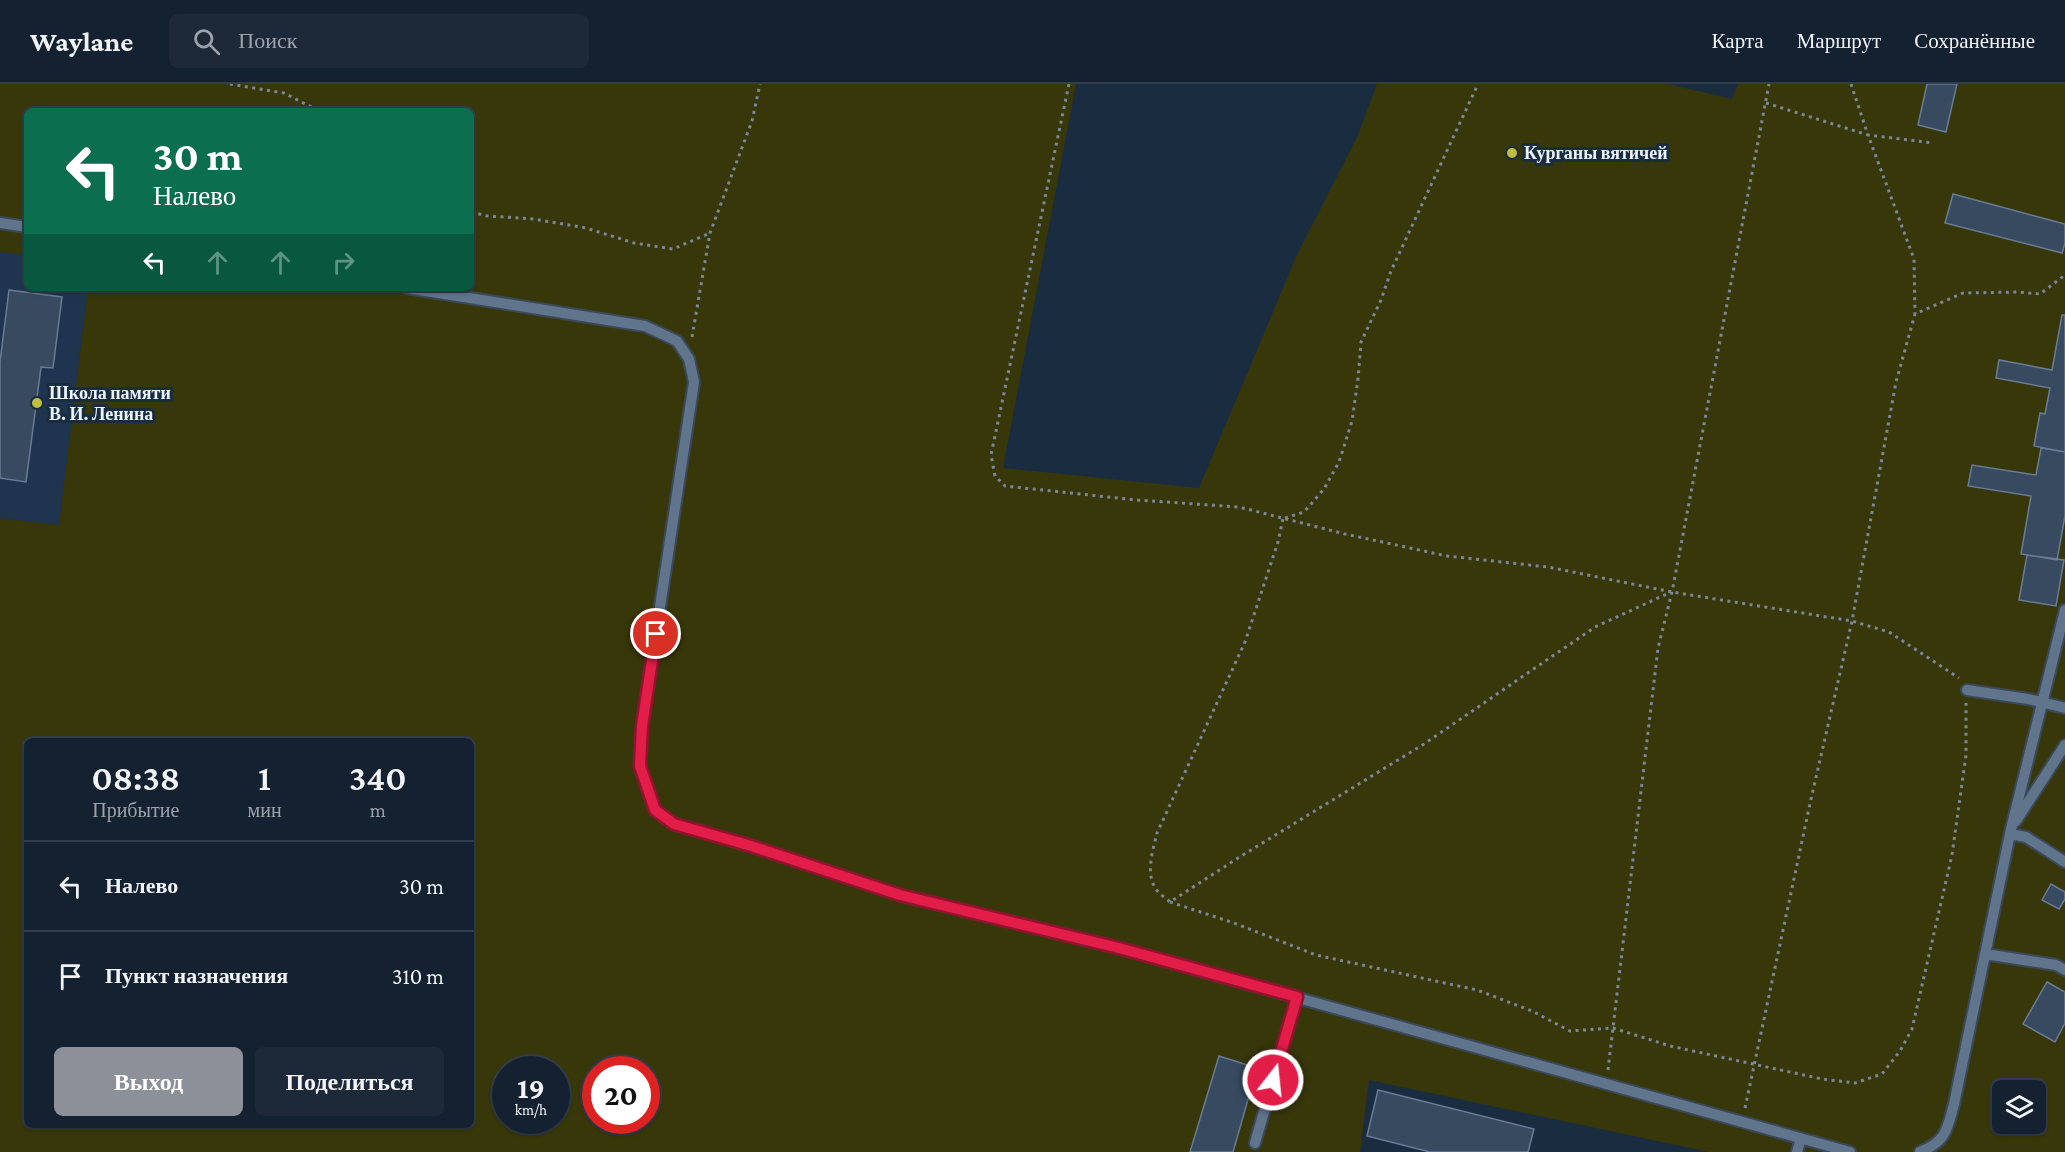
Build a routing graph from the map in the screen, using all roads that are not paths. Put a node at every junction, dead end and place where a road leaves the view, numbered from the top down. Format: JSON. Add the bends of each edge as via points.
{"nodes":[{"id":1,"x":0,"y":223,"type":"edge"},
{"id":2,"x":24,"y":227,"type":"edge"},
{"id":3,"x":425,"y":291,"type":"edge"},
{"id":4,"x":2065,"y":610,"type":"edge"},
{"id":5,"x":1967,"y":690,"type":"road end"},
{"id":6,"x":2042,"y":703,"type":"junction"},
{"id":7,"x":2065,"y":708,"type":"edge"},
{"id":8,"x":2065,"y":745,"type":"edge"},
{"id":9,"x":2011,"y":832,"type":"junction"},
{"id":10,"x":2065,"y":862,"type":"edge"},
{"id":11,"x":1985,"y":954,"type":"junction"},
{"id":12,"x":2065,"y":970,"type":"edge"},
{"id":13,"x":1297,"y":997,"type":"junction"},
{"id":14,"x":1801,"y":1138,"type":"junction"},
{"id":15,"x":1255,"y":1143,"type":"dead end"},
{"id":16,"x":1797,"y":1152,"type":"edge"},
{"id":17,"x":1850,"y":1152,"type":"edge"},
{"id":18,"x":1920,"y":1152,"type":"edge"}],
"edges":[{"from":1,"to":2,"type":"lane"},
{"from":3,"to":13,"type":"lane","via":[[645,326],[677,341],[689,359],[694,382],[642,726],[640,766],[655,810],[674,824],[900,895],[1119,948]]},
{"from":4,"to":6,"type":"lane"},
{"from":5,"to":6,"type":"lane"},
{"from":6,"to":7,"type":"lane"},
{"from":6,"to":9,"type":"lane"},
{"from":8,"to":9,"type":"lane"},
{"from":9,"to":10,"type":"lane"},
{"from":9,"to":11,"type":"lane"},
{"from":11,"to":12,"type":"lane","via":[[2056,965]]},
{"from":11,"to":18,"type":"lane","via":[[1945,1135]]},
{"from":13,"to":14,"type":"lane"},
{"from":13,"to":15,"type":"lane"},
{"from":14,"to":16,"type":"lane"},
{"from":14,"to":17,"type":"lane"}]}
